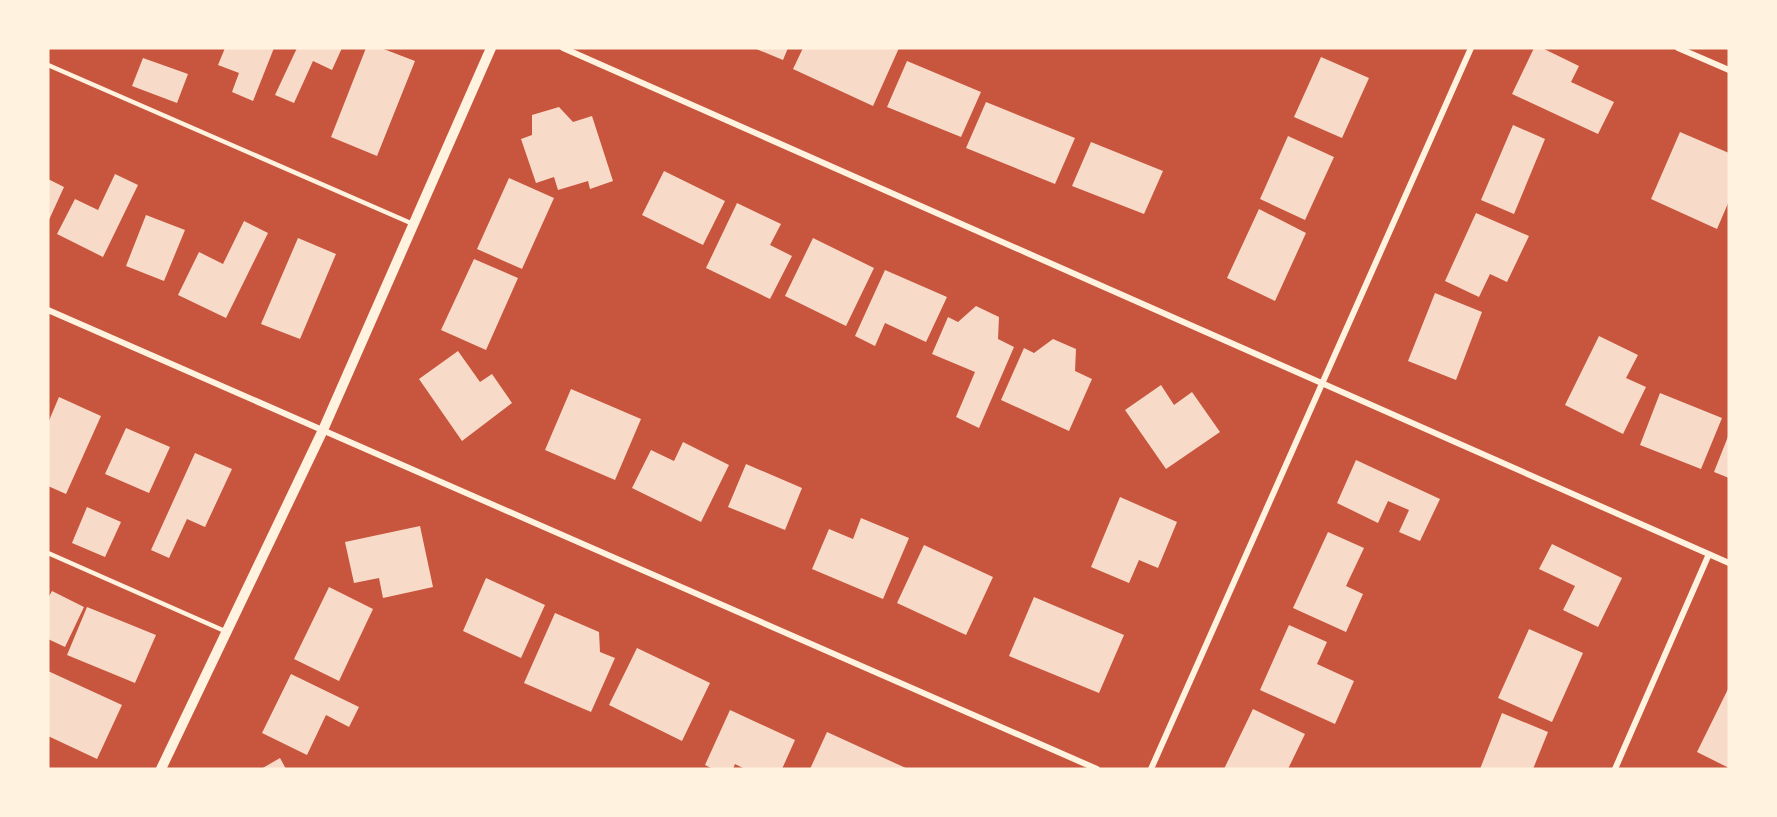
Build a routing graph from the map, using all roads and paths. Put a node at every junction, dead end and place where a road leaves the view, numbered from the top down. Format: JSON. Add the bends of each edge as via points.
{"nodes":[{"id":1,"x":491,"y":48,"type":"edge"},
{"id":2,"x":563,"y":48,"type":"edge"},
{"id":3,"x":1470,"y":48,"type":"edge"},
{"id":4,"x":1678,"y":48,"type":"edge"},
{"id":5,"x":48,"y":65,"type":"edge"},
{"id":6,"x":1729,"y":70,"type":"edge"},
{"id":7,"x":413,"y":224,"type":"junction"},
{"id":8,"x":48,"y":310,"type":"edge"},
{"id":9,"x":1322,"y":383,"type":"junction"},
{"id":10,"x":322,"y":430,"type":"junction"},
{"id":11,"x":48,"y":553,"type":"edge"},
{"id":12,"x":1709,"y":554,"type":"junction"},
{"id":13,"x":1729,"y":562,"type":"edge"},
{"id":14,"x":227,"y":632,"type":"junction"},
{"id":15,"x":161,"y":769,"type":"edge"},
{"id":16,"x":1097,"y":769,"type":"edge"},
{"id":17,"x":1151,"y":769,"type":"edge"},
{"id":18,"x":1615,"y":769,"type":"edge"}],
"edges":[{"from":1,"to":7,"type":"street"},
{"from":2,"to":9,"type":"street"},
{"from":3,"to":9,"type":"street"},
{"from":4,"to":6,"type":"street"},
{"from":5,"to":7,"type":"lane"},
{"from":7,"to":10,"type":"street"},
{"from":8,"to":10,"type":"street"},
{"from":9,"to":12,"type":"street"},
{"from":9,"to":17,"type":"street"},
{"from":10,"to":14,"type":"street"},
{"from":10,"to":16,"type":"street"},
{"from":11,"to":14,"type":"lane"},
{"from":12,"to":13,"type":"street"},
{"from":12,"to":18,"type":"street"},
{"from":14,"to":15,"type":"street"}]}
